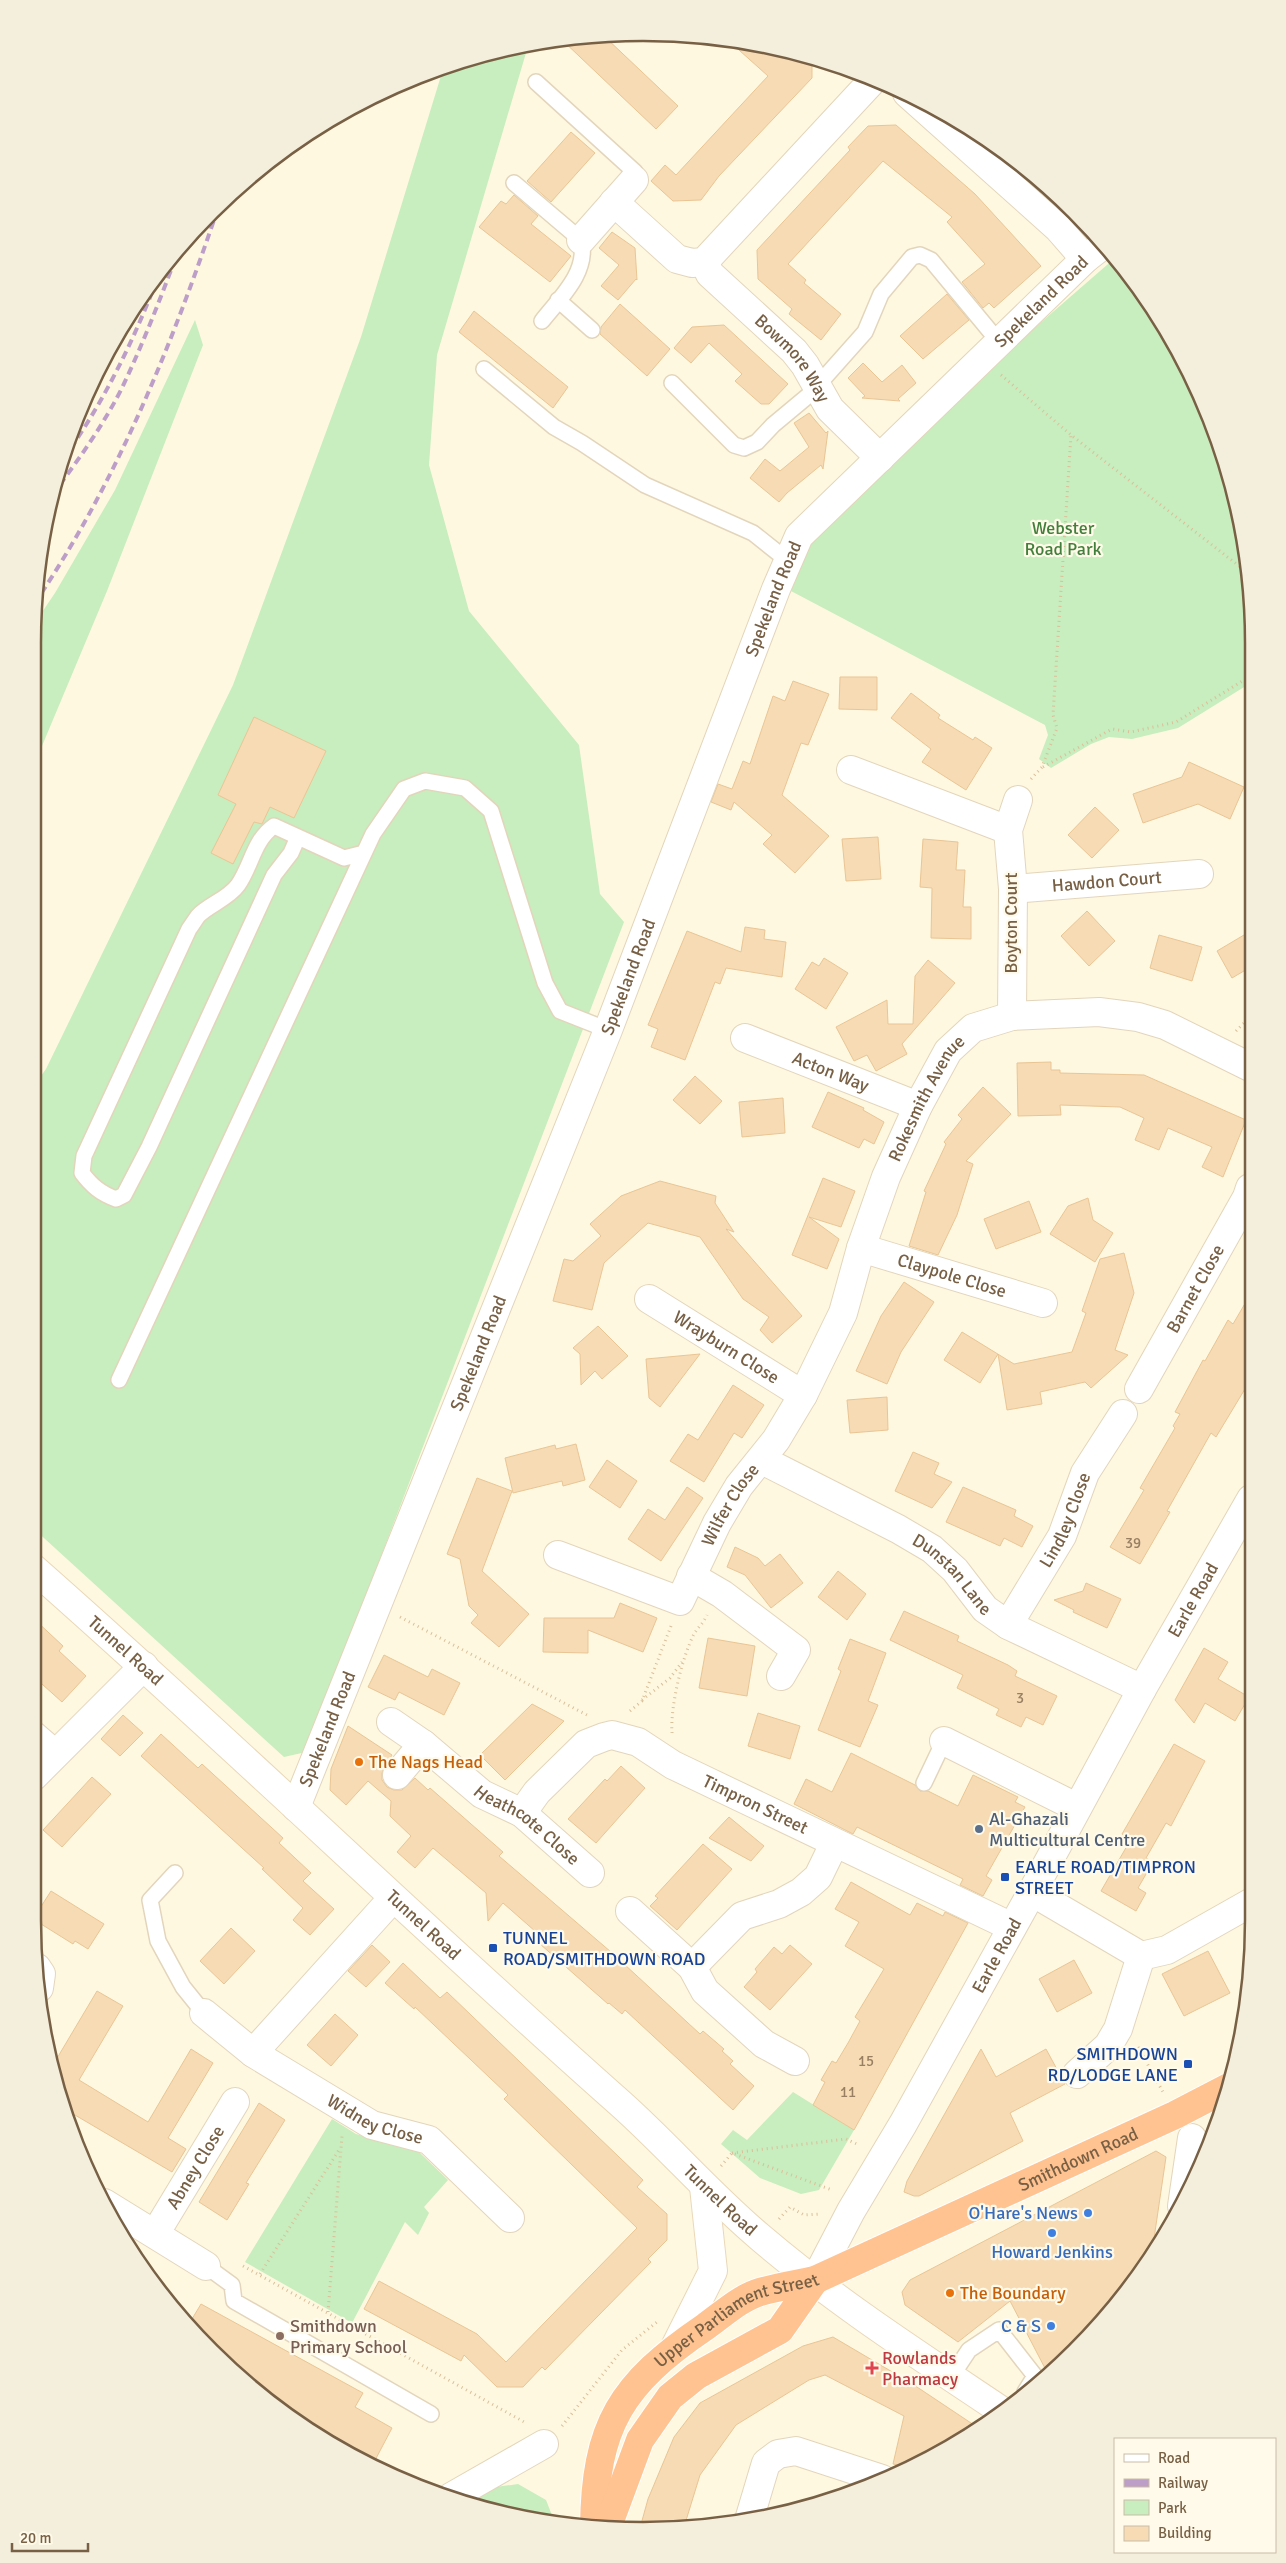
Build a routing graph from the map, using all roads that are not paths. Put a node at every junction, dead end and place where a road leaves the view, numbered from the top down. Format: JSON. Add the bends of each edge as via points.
{"nodes":[{"id":1,"x":536,"y":82,"type":"dead end"},
{"id":2,"x":868,"y":85,"type":"edge"},
{"id":3,"x":932,"y":116,"type":"edge"},
{"id":4,"x":634,"y":180,"type":"joint"},
{"id":5,"x":514,"y":183,"type":"dead end"},
{"id":6,"x":614,"y":202,"type":"junction"},
{"id":7,"x":581,"y":240,"type":"junction"},
{"id":8,"x":1094,"y":252,"type":"edge"},
{"id":9,"x":704,"y":262,"type":"junction"},
{"id":10,"x":558,"y":300,"type":"junction"},
{"id":11,"x":542,"y":321,"type":"dead end"},
{"id":12,"x":592,"y":330,"type":"dead end"},
{"id":13,"x":991,"y":350,"type":"junction"},
{"id":14,"x":484,"y":369,"type":"dead end"},
{"id":15,"x":672,"y":383,"type":"dead end"},
{"id":16,"x":817,"y":386,"type":"junction"},
{"id":17,"x":880,"y":458,"type":"junction"},
{"id":18,"x":787,"y":560,"type":"junction"},
{"id":19,"x":850,"y":770,"type":"dead end"},
{"id":20,"x":1018,"y":800,"type":"road end"},
{"id":21,"x":1008,"y":830,"type":"junction"},
{"id":22,"x":298,"y":837,"type":"junction"},
{"id":23,"x":364,"y":853,"type":"junction"},
{"id":24,"x":1199,"y":874,"type":"dead end"},
{"id":25,"x":1013,"y":889,"type":"junction"},
{"id":26,"x":1012,"y":1016,"type":"junction"},
{"id":27,"x":608,"y":1030,"type":"junction"},
{"id":28,"x":745,"y":1038,"type":"dead end"},
{"id":29,"x":1245,"y":1065,"type":"edge"},
{"id":30,"x":918,"y":1106,"type":"junction"},
{"id":31,"x":1245,"y":1201,"type":"edge"},
{"id":32,"x":861,"y":1248,"type":"junction"},
{"id":33,"x":649,"y":1299,"type":"dead end"},
{"id":34,"x":1043,"y":1303,"type":"dead end"},
{"id":35,"x":119,"y":1380,"type":"dead end"},
{"id":36,"x":1139,"y":1388,"type":"dead end"},
{"id":37,"x":803,"y":1395,"type":"junction"},
{"id":38,"x":1123,"y":1414,"type":"dead end"},
{"id":39,"x":769,"y":1450,"type":"junction"},
{"id":40,"x":1245,"y":1509,"type":"edge"},
{"id":41,"x":558,"y":1555,"type":"dead end"},
{"id":42,"x":41,"y":1575,"type":"edge"},
{"id":43,"x":691,"y":1576,"type":"junction"},
{"id":44,"x":1008,"y":1625,"type":"junction"},
{"id":45,"x":144,"y":1666,"type":"junction"},
{"id":46,"x":781,"y":1676,"type":"dead end"},
{"id":47,"x":1142,"y":1688,"type":"junction"},
{"id":48,"x":391,"y":1722,"type":"dead end"},
{"id":49,"x":944,"y":1741,"type":"joint"},
{"id":50,"x":41,"y":1742,"type":"edge"},
{"id":51,"x":423,"y":1744,"type":"junction"},
{"id":52,"x":55,"y":1754,"type":"junction"},
{"id":53,"x":41,"y":1769,"type":"edge"},
{"id":54,"x":397,"y":1775,"type":"dead end"},
{"id":55,"x":924,"y":1782,"type":"dead end"},
{"id":56,"x":296,"y":1807,"type":"junction"},
{"id":57,"x":1076,"y":1807,"type":"junction"},
{"id":58,"x":522,"y":1813,"type":"junction"},
{"id":59,"x":834,"y":1844,"type":"junction"},
{"id":60,"x":175,"y":1873,"type":"dead end"},
{"id":61,"x":590,"y":1873,"type":"dead end"},
{"id":62,"x":1032,"y":1892,"type":"junction"},
{"id":63,"x":392,"y":1898,"type":"junction"},
{"id":64,"x":1245,"y":1906,"type":"edge"},
{"id":65,"x":630,"y":1911,"type":"dead end"},
{"id":66,"x":1012,"y":1927,"type":"junction"},
{"id":67,"x":1142,"y":1956,"type":"junction"},
{"id":68,"x":692,"y":1967,"type":"junction"},
{"id":69,"x":204,"y":2013,"type":"joint"},
{"id":70,"x":253,"y":2053,"type":"junction"},
{"id":71,"x":795,"y":2061,"type":"dead end"},
{"id":72,"x":1077,"y":2074,"type":"dead end"},
{"id":73,"x":1219,"y":2092,"type":"edge"},
{"id":74,"x":235,"y":2102,"type":"dead end"},
{"id":75,"x":1175,"y":2115,"type":"junction"},
{"id":76,"x":1198,"y":2146,"type":"edge"},
{"id":77,"x":1194,"y":2162,"type":"edge"},
{"id":78,"x":704,"y":2187,"type":"junction"},
{"id":79,"x":117,"y":2212,"type":"edge"},
{"id":80,"x":510,"y":2218,"type":"dead end"},
{"id":81,"x":155,"y":2234,"type":"junction"},
{"id":82,"x":206,"y":2266,"type":"joint"},
{"id":83,"x":816,"y":2280,"type":"junction"},
{"id":84,"x":675,"y":2347,"type":"junction"},
{"id":85,"x":1035,"y":2376,"type":"edge"},
{"id":86,"x":951,"y":2378,"type":"junction"},
{"id":87,"x":995,"y":2407,"type":"edge"},
{"id":88,"x":431,"y":2414,"type":"dead end"},
{"id":89,"x":544,"y":2444,"type":"dead end"},
{"id":90,"x":873,"y":2476,"type":"edge"},
{"id":91,"x":459,"y":2493,"type":"edge"},
{"id":92,"x":751,"y":2512,"type":"edge"},
{"id":93,"x":594,"y":2519,"type":"edge"},
{"id":94,"x":610,"y":2520,"type":"edge"}],
"edges":[{"from":1,"to":4,"type":"lane","via":[[635,172]]},
{"from":2,"to":9,"type":"street"},
{"from":3,"to":8,"type":"street","via":[[1058,228]]},
{"from":4,"to":6,"type":"street"},
{"from":5,"to":7,"type":"lane"},
{"from":6,"to":7,"type":"street"},
{"from":6,"to":9,"type":"street","via":[[677,259],[692,264]]},
{"from":7,"to":10,"type":"lane","via":[[584,251],[580,268]]},
{"from":8,"to":13,"type":"street","name":"Spekeland Road"},
{"from":9,"to":16,"type":"street","name":"Bowmore Way","via":[[710,274],[794,351]]},
{"from":10,"to":11,"type":"lane"},
{"from":10,"to":12,"type":"lane"},
{"from":13,"to":16,"type":"lane","via":[[931,260],[920,255],[912,257],[881,294],[865,332]]},
{"from":13,"to":17,"type":"street","name":"Spekeland Road"},
{"from":14,"to":18,"type":"lane","via":[[554,427],[645,485],[753,533]]},
{"from":15,"to":16,"type":"lane","via":[[726,438],[744,448],[757,442]]},
{"from":16,"to":17,"type":"street","name":"Bowmore Way","via":[[830,409]]},
{"from":17,"to":18,"type":"street","name":"Spekeland Road","via":[[799,536]]},
{"from":18,"to":27,"type":"street","name":"Spekeland Road"},
{"from":19,"to":21,"type":"street"},
{"from":20,"to":21,"type":"street","name":"Boyton Court"},
{"from":21,"to":25,"type":"street","name":"Boyton Court"},
{"from":22,"to":22,"type":"lane","via":[[291,853],[274,874],[124,1195],[116,1199],[93,1188],[82,1173],[84,1156],[189,929],[199,915],[238,886],[265,832],[274,826]]},
{"from":22,"to":23,"type":"lane","via":[[344,858]]},
{"from":23,"to":27,"type":"lane","via":[[404,789],[425,781],[465,788],[491,812],[545,983],[560,1011]]},
{"from":23,"to":35,"type":"lane"},
{"from":24,"to":25,"type":"street","name":"Hawdon Court"},
{"from":25,"to":26,"type":"street","name":"Boyton Court"},
{"from":26,"to":29,"type":"street","name":"Rokesmith Avenue","via":[[1099,1012],[1138,1017],[1165,1026]]},
{"from":26,"to":30,"type":"street","name":"Rokesmith Avenue","via":[[973,1028],[948,1051]]},
{"from":27,"to":56,"type":"street","name":"Spekeland Road"},
{"from":28,"to":30,"type":"street","name":"Acton Way"},
{"from":30,"to":32,"type":"street","name":"Rokesmith Avenue","via":[[886,1177]]},
{"from":31,"to":36,"type":"street","name":"Barnet Close"},
{"from":32,"to":34,"type":"street","name":"Claypole Close"},
{"from":32,"to":37,"type":"street","name":"Rokesmith Avenue","via":[[843,1313]]},
{"from":33,"to":37,"type":"street","name":"Wrayburn Close"},
{"from":37,"to":39,"type":"street","name":"Rokesmith Avenue"},
{"from":38,"to":44,"type":"street","name":"Lindley Close","via":[[1085,1473],[1062,1536]]},
{"from":39,"to":43,"type":"street","name":"Wilfer Close","via":[[739,1486]]},
{"from":39,"to":44,"type":"street","name":"Dunstan Lane","via":[[932,1549],[955,1570],[985,1609]]},
{"from":40,"to":47,"type":"street","name":"Earle Road"},
{"from":41,"to":43,"type":"street","name":"Wilfer Close","via":[[680,1601]]},
{"from":42,"to":45,"type":"street","name":"Tunnel Road"},
{"from":43,"to":46,"type":"street","via":[[796,1650]]},
{"from":44,"to":47,"type":"street","name":"Dunstan Lane"},
{"from":45,"to":52,"type":"street"},
{"from":45,"to":56,"type":"street","name":"Tunnel Road"},
{"from":47,"to":57,"type":"street","name":"Earle Road"},
{"from":48,"to":51,"type":"street","name":"Heathcote Close"},
{"from":49,"to":55,"type":"lane"},
{"from":49,"to":57,"type":"street"},
{"from":50,"to":52,"type":"street"},
{"from":51,"to":54,"type":"street"},
{"from":51,"to":58,"type":"street","name":"Heathcote Close","via":[[482,1794]]},
{"from":52,"to":53,"type":"street"},
{"from":56,"to":63,"type":"street","name":"Tunnel Road"},
{"from":57,"to":62,"type":"street","name":"Earle Road"},
{"from":58,"to":59,"type":"street","name":"Timpron Street","via":[[537,1792],[586,1744],[608,1736],[647,1746],[673,1765]]},
{"from":58,"to":61,"type":"street","name":"Heathcote Close"},
{"from":59,"to":66,"type":"street","name":"Timpron Street"},
{"from":59,"to":68,"type":"street","via":[[818,1877],[801,1892],[779,1904],[742,1916]]},
{"from":60,"to":69,"type":"lane","via":[[150,1900],[158,1942],[183,1987]]},
{"from":62,"to":66,"type":"street","name":"Earle Road"},
{"from":62,"to":67,"type":"street"},
{"from":63,"to":70,"type":"street"},
{"from":63,"to":78,"type":"street","name":"Tunnel Road","via":[[635,2117]]},
{"from":64,"to":67,"type":"street","via":[[1167,1950]]},
{"from":65,"to":68,"type":"street"},
{"from":66,"to":83,"type":"street","name":"Earle Road","via":[[851,2211]]},
{"from":67,"to":72,"type":"street","via":[[1118,2029],[1108,2046]]},
{"from":68,"to":71,"type":"street","via":[[705,1991],[764,2044]]},
{"from":69,"to":70,"type":"street","name":"Widney Close"},
{"from":70,"to":80,"type":"street","name":"Widney Close","via":[[372,2125],[429,2140]]},
{"from":73,"to":75,"type":"highway","name":"Smithdown Road"},
{"from":74,"to":81,"type":"street","name":"Abney Close"},
{"from":75,"to":76,"type":"street"},
{"from":75,"to":83,"type":"highway","name":"Smithdown Road"},
{"from":76,"to":77,"type":"street"},
{"from":78,"to":83,"type":"street","name":"Tunnel Road","via":[[762,2239]]},
{"from":78,"to":84,"type":"street","via":[[713,2271]]},
{"from":79,"to":81,"type":"street"},
{"from":81,"to":82,"type":"street"},
{"from":82,"to":88,"type":"lane","via":[[232,2285],[234,2301]]},
{"from":83,"to":84,"type":"highway","name":"Upper Parliament Street","via":[[752,2296]]},
{"from":83,"to":86,"type":"street","name":"Tunnel Road","via":[[882,2332]]},
{"from":83,"to":94,"type":"highway","name":"Upper Parliament Street","via":[[780,2330],[696,2376],[670,2398],[640,2440]]},
{"from":84,"to":93,"type":"highway","name":"Upper Parliament Street","via":[[637,2381],[616,2413],[601,2453],[595,2486]]},
{"from":85,"to":86,"type":"lane","via":[[999,2330],[969,2350]]},
{"from":86,"to":87,"type":"street","name":"Tunnel Road"},
{"from":89,"to":91,"type":"street"},
{"from":90,"to":92,"type":"street","via":[[796,2451],[778,2454],[766,2462]]}]}
